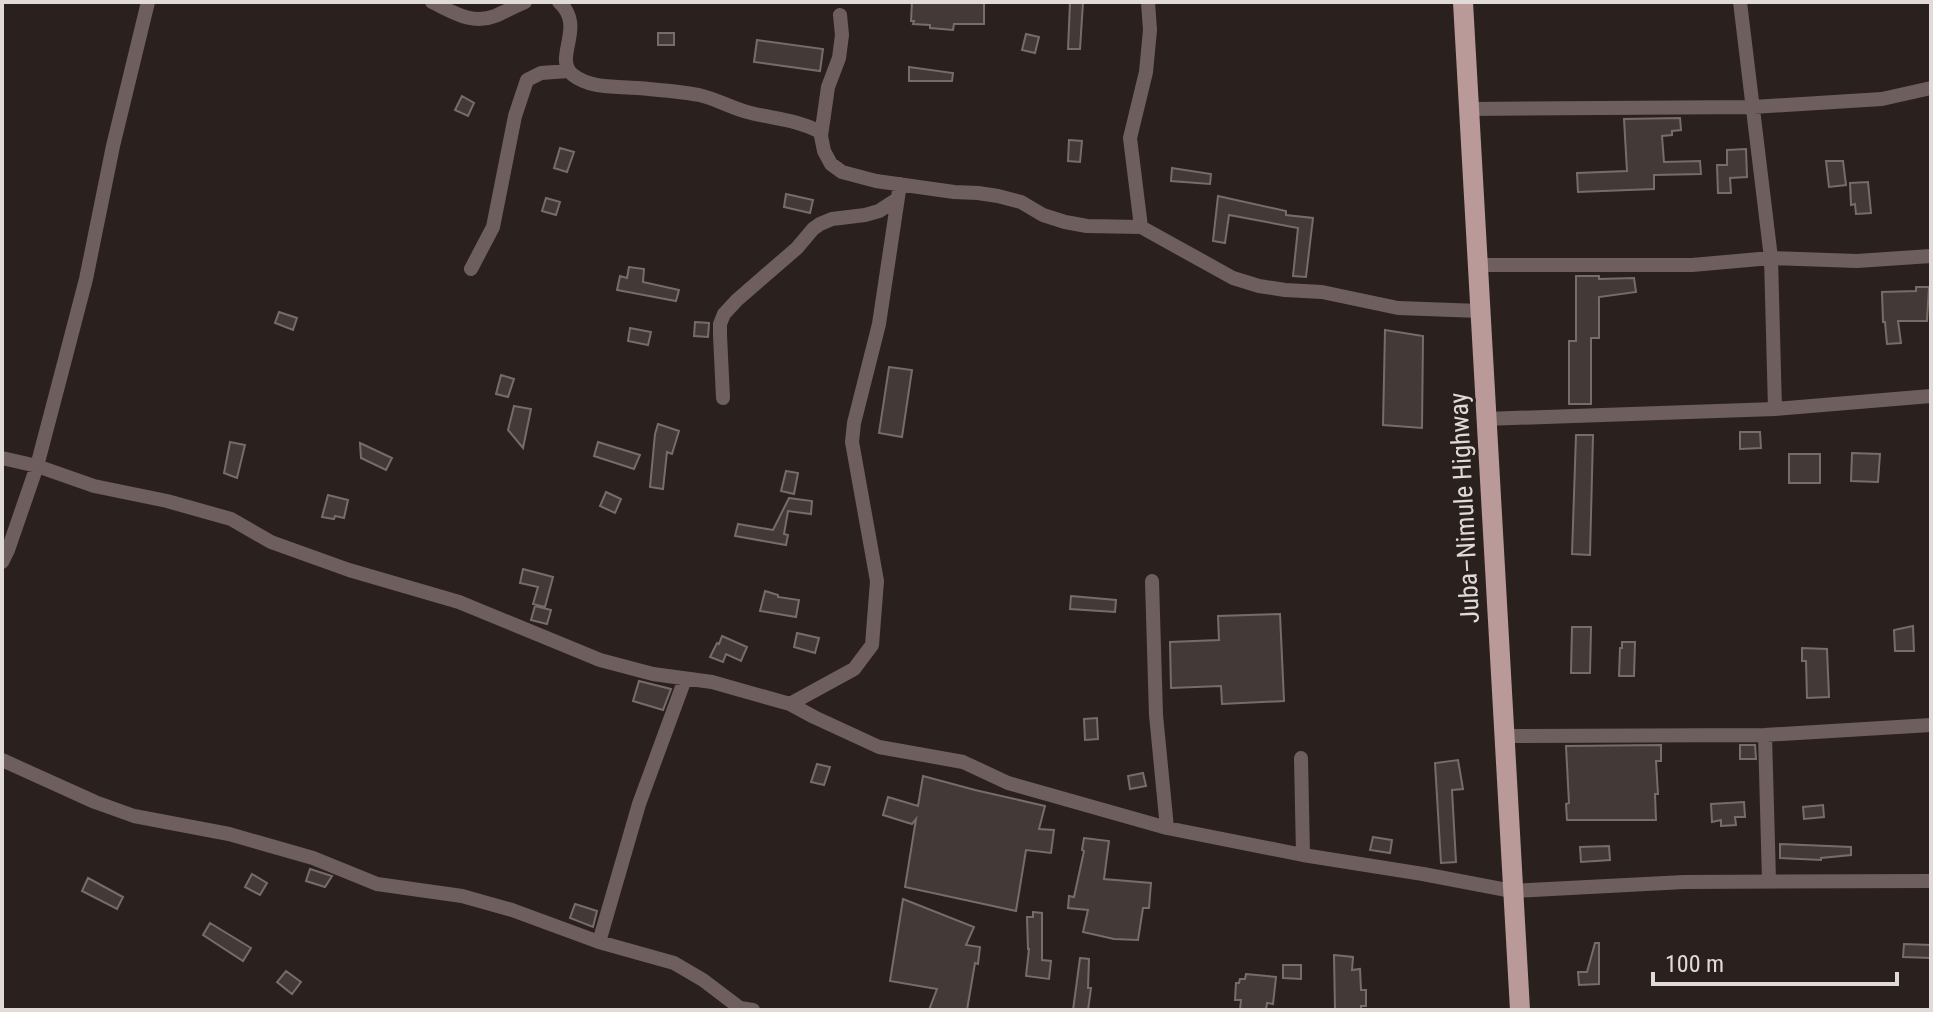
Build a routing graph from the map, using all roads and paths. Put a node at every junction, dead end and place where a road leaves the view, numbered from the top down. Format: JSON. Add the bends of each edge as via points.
{"nodes":[{"id":1,"x":148,"y":2,"type":"edge"},
{"id":2,"x":432,"y":2,"type":"edge"},
{"id":3,"x":525,"y":2,"type":"edge"},
{"id":4,"x":559,"y":2,"type":"edge"},
{"id":5,"x":1148,"y":2,"type":"edge"},
{"id":6,"x":1463,"y":2,"type":"edge"},
{"id":7,"x":1740,"y":2,"type":"edge"},
{"id":8,"x":840,"y":15,"type":"dead end"},
{"id":9,"x":568,"y":71,"type":"junction"},
{"id":10,"x":1931,"y":88,"type":"edge"},
{"id":11,"x":1753,"y":107,"type":"junction"},
{"id":12,"x":1469,"y":109,"type":"junction"},
{"id":13,"x":821,"y":132,"type":"junction"},
{"id":14,"x":900,"y":184,"type":"junction"},
{"id":15,"x":896,"y":200,"type":"junction"},
{"id":16,"x":1141,"y":227,"type":"junction"},
{"id":17,"x":1931,"y":256,"type":"edge"},
{"id":18,"x":1771,"y":258,"type":"junction"},
{"id":19,"x":1478,"y":265,"type":"junction"},
{"id":20,"x":471,"y":269,"type":"dead end"},
{"id":21,"x":1480,"y":311,"type":"junction"},
{"id":22,"x":1931,"y":396,"type":"edge"},
{"id":23,"x":723,"y":398,"type":"dead end"},
{"id":24,"x":1775,"y":409,"type":"junction"},
{"id":25,"x":1485,"y":419,"type":"junction"},
{"id":26,"x":2,"y":458,"type":"edge"},
{"id":27,"x":37,"y":466,"type":"junction"},
{"id":28,"x":2,"y":562,"type":"edge"},
{"id":29,"x":1152,"y":581,"type":"dead end"},
{"id":30,"x":685,"y":679,"type":"junction"},
{"id":31,"x":790,"y":704,"type":"junction"},
{"id":32,"x":1931,"y":725,"type":"edge"},
{"id":33,"x":1765,"y":735,"type":"junction"},
{"id":34,"x":1503,"y":736,"type":"junction"},
{"id":35,"x":1301,"y":758,"type":"dead end"},
{"id":36,"x":2,"y":760,"type":"edge"},
{"id":37,"x":1167,"y":828,"type":"junction"},
{"id":38,"x":1303,"y":855,"type":"junction"},
{"id":39,"x":1769,"y":880,"type":"junction"},
{"id":40,"x":1931,"y":881,"type":"edge"},
{"id":41,"x":1512,"y":891,"type":"junction"},
{"id":42,"x":599,"y":942,"type":"junction"},
{"id":43,"x":753,"y":1010,"type":"edge"},
{"id":44,"x":1520,"y":1010,"type":"edge"}],
"edges":[{"from":1,"to":27,"type":"street","via":[[86,279]]},
{"from":2,"to":3,"type":"street","via":[[479,20]]},
{"from":4,"to":9,"type":"street","via":[[571,27]]},
{"from":5,"to":16,"type":"street","via":[[1146,72],[1130,138]]},
{"from":6,"to":12,"type":"main road","name":"Juba–Nimule Highway"},
{"from":7,"to":11,"type":"street"},
{"from":8,"to":13,"type":"street","via":[[841,46]]},
{"from":9,"to":13,"type":"street","via":[[601,86],[700,95]]},
{"from":9,"to":20,"type":"street","via":[[527,80],[493,227]]},
{"from":10,"to":11,"type":"street","via":[[1882,99]]},
{"from":11,"to":12,"type":"street"},
{"from":11,"to":18,"type":"street"},
{"from":12,"to":19,"type":"main road","name":"Juba–Nimule Highway"},
{"from":13,"to":14,"type":"street","via":[[824,151],[842,172]]},
{"from":14,"to":15,"type":"street"},
{"from":14,"to":16,"type":"street","via":[[998,196],[1087,226]]},
{"from":15,"to":23,"type":"street","via":[[879,211],[820,224],[724,314]]},
{"from":15,"to":31,"type":"street","via":[[879,324],[852,442],[877,581],[872,645],[854,669]]},
{"from":16,"to":21,"type":"street","via":[[1233,278],[1259,286],[1398,308]]},
{"from":17,"to":18,"type":"street","via":[[1857,261]]},
{"from":18,"to":19,"type":"street","via":[[1692,265]]},
{"from":18,"to":24,"type":"street"},
{"from":19,"to":21,"type":"main road","name":"Juba–Nimule Highway"},
{"from":21,"to":25,"type":"main road","name":"Juba–Nimule Highway"},
{"from":22,"to":24,"type":"street"},
{"from":24,"to":25,"type":"street"},
{"from":25,"to":34,"type":"main road","name":"Juba–Nimule Highway"},
{"from":26,"to":27,"type":"street"},
{"from":27,"to":28,"type":"street"},
{"from":27,"to":30,"type":"street","via":[[94,486],[231,519],[271,542],[459,602],[600,660]]},
{"from":29,"to":37,"type":"street","via":[[1156,715]]},
{"from":30,"to":31,"type":"street"},
{"from":30,"to":42,"type":"street","via":[[639,804]]},
{"from":31,"to":37,"type":"street","via":[[879,747],[963,762],[1008,783]]},
{"from":32,"to":33,"type":"street"},
{"from":33,"to":34,"type":"street"},
{"from":33,"to":39,"type":"street"},
{"from":34,"to":41,"type":"main road","name":"Juba–Nimule Highway"},
{"from":35,"to":38,"type":"street"},
{"from":36,"to":42,"type":"street","via":[[134,816],[229,834],[313,858],[377,884],[462,896]]},
{"from":37,"to":38,"type":"street"},
{"from":38,"to":41,"type":"street"},
{"from":39,"to":40,"type":"street"},
{"from":39,"to":41,"type":"street"},
{"from":41,"to":44,"type":"main road","name":"Juba–Nimule Highway"},
{"from":42,"to":43,"type":"street","via":[[674,963],[740,1008]]}]}
